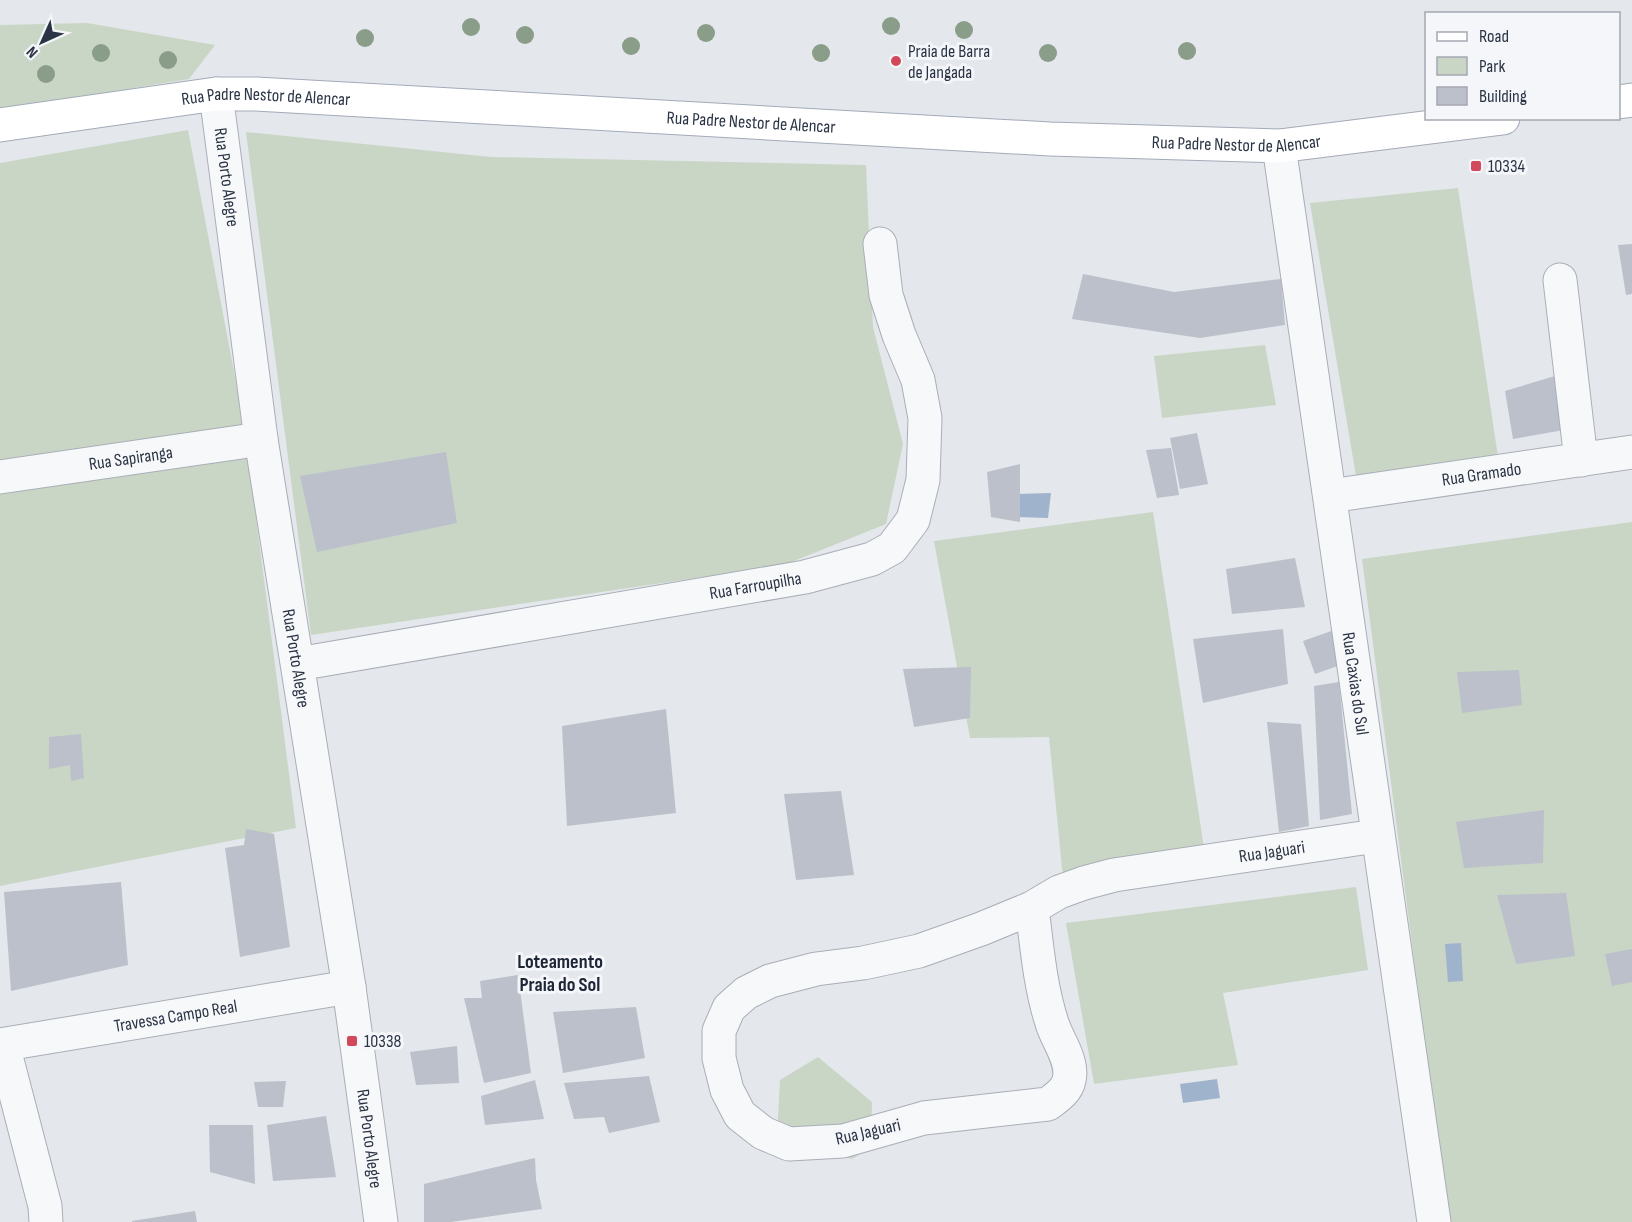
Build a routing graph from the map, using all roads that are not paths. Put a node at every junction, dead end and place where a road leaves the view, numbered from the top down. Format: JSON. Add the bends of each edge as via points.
{"nodes":[{"id":1,"x":216,"y":94,"type":"junction"},
{"id":2,"x":1487,"y":120,"type":"edge"},
{"id":3,"x":0,"y":125,"type":"edge"},
{"id":4,"x":1279,"y":146,"type":"junction"},
{"id":5,"x":880,"y":244,"type":"dead end"},
{"id":6,"x":1560,"y":280,"type":"dead end"},
{"id":7,"x":261,"y":439,"type":"junction"},
{"id":8,"x":1632,"y":453,"type":"edge"},
{"id":9,"x":1581,"y":460,"type":"junction"},
{"id":10,"x":0,"y":477,"type":"edge"},
{"id":11,"x":1330,"y":496,"type":"junction"},
{"id":12,"x":298,"y":664,"type":"junction"},
{"id":13,"x":1376,"y":836,"type":"junction"},
{"id":14,"x":1032,"y":908,"type":"junction"},
{"id":15,"x":349,"y":987,"type":"junction"},
{"id":16,"x":2,"y":1045,"type":"edge"},
{"id":17,"x":46,"y":1222,"type":"edge"},
{"id":18,"x":381,"y":1222,"type":"edge"},
{"id":19,"x":1434,"y":1222,"type":"edge"}],
"edges":[{"from":1,"to":3,"type":"main road","name":"Rua Padre Nestor de Alencar"},
{"from":1,"to":4,"type":"main road","name":"Rua Padre Nestor de Alencar","via":[[1050,139]]},
{"from":1,"to":7,"type":"street","name":"Rua Porto Alegre"},
{"from":2,"to":4,"type":"main road","name":"Rua Padre Nestor de Alencar"},
{"from":4,"to":11,"type":"street","name":"Rua Caxias do Sul"},
{"from":5,"to":12,"type":"street","name":"Rua Farroupilha","via":[[886,295],[918,380],[925,418],[923,480],[914,520],[892,548],[863,562],[805,577]]},
{"from":6,"to":9,"type":"street"},
{"from":7,"to":10,"type":"street","name":"Rua Sapiranga"},
{"from":7,"to":12,"type":"street","name":"Rua Porto Alegre"},
{"from":8,"to":9,"type":"street","name":"Rua Gramado"},
{"from":9,"to":11,"type":"street","name":"Rua Gramado"},
{"from":11,"to":13,"type":"street","name":"Rua Caxias do Sul"},
{"from":12,"to":15,"type":"street","name":"Rua Porto Alegre"},
{"from":13,"to":14,"type":"street","name":"Rua Jaguari","via":[[1114,875],[1059,892]]},
{"from":13,"to":19,"type":"street","name":"Rua Caxias do Sul"},
{"from":14,"to":14,"type":"street","name":"Rua Jaguari","via":[[919,951],[816,969],[770,981],[746,993],[729,1008],[719,1031],[719,1058],[727,1090],[740,1115],[763,1133],[789,1144],[843,1141],[924,1118],[1048,1104],[1060,1096],[1070,1081],[1068,1058],[1043,993]]},
{"from":15,"to":16,"type":"street","name":"Travessa Campo Real"},
{"from":15,"to":18,"type":"street","name":"Rua Porto Alegre"},
{"from":16,"to":17,"type":"street","name":"Travessa Campo Real"}]}
